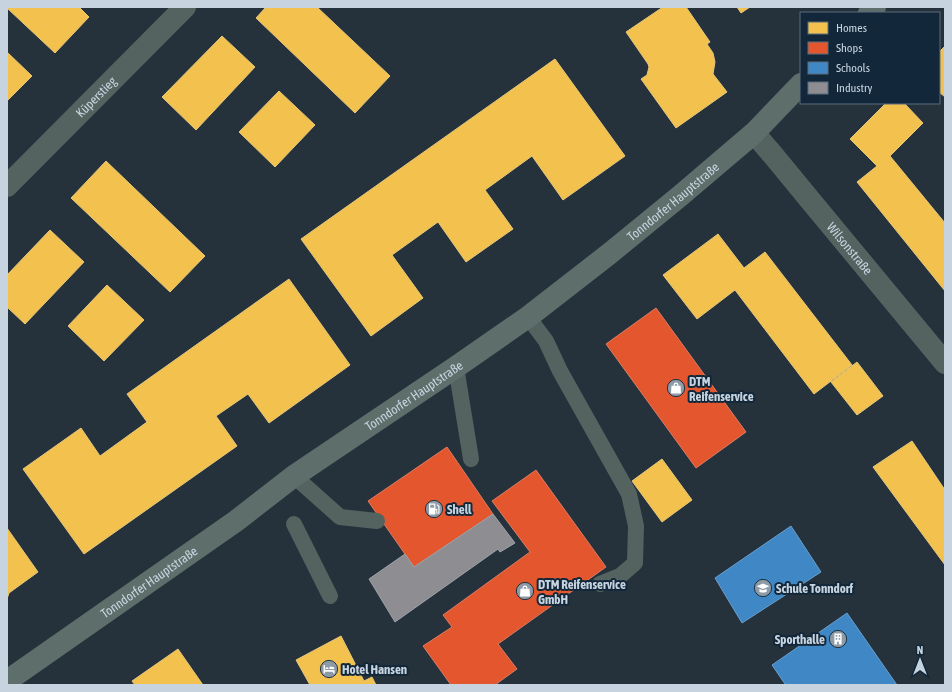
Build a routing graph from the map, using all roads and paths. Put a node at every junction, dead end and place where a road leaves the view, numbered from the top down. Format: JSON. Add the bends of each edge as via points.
{"nodes":[{"id":1,"x":185,"y":7,"type":"edge"},
{"id":2,"x":800,"y":85,"type":"edge"},
{"id":3,"x":754,"y":134,"type":"junction"},
{"id":4,"x":7,"y":186,"type":"edge"},
{"id":5,"x":528,"y":316,"type":"junction"},
{"id":6,"x":945,"y":363,"type":"edge"},
{"id":7,"x":456,"y":367,"type":"junction"},
{"id":8,"x":471,"y":459,"type":"dead end"},
{"id":9,"x":294,"y":476,"type":"junction"},
{"id":10,"x":377,"y":521,"type":"dead end"},
{"id":11,"x":294,"y":524,"type":"dead end"},
{"id":12,"x":600,"y":584,"type":"dead end"},
{"id":13,"x":330,"y":596,"type":"dead end"},
{"id":14,"x":7,"y":681,"type":"edge"}],
"edges":[{"from":1,"to":4,"type":"street","name":"Küperstieg"},
{"from":2,"to":3,"type":"main road","name":"Tonndorfer Hauptstraße"},
{"from":3,"to":5,"type":"main road","name":"Tonndorfer Hauptstraße","via":[[609,254]]},
{"from":3,"to":6,"type":"street","name":"Wilsonstraße"},
{"from":5,"to":7,"type":"main road","name":"Tonndorfer Hauptstraße"},
{"from":5,"to":12,"type":"lane","via":[[546,341],[629,494],[636,526],[635,563],[620,576]]},
{"from":7,"to":8,"type":"lane"},
{"from":7,"to":9,"type":"main road","name":"Tonndorfer Hauptstraße"},
{"from":9,"to":10,"type":"lane","via":[[340,517]]},
{"from":9,"to":14,"type":"main road","name":"Tonndorfer Hauptstraße","via":[[236,521]]},
{"from":11,"to":13,"type":"lane"}]}
